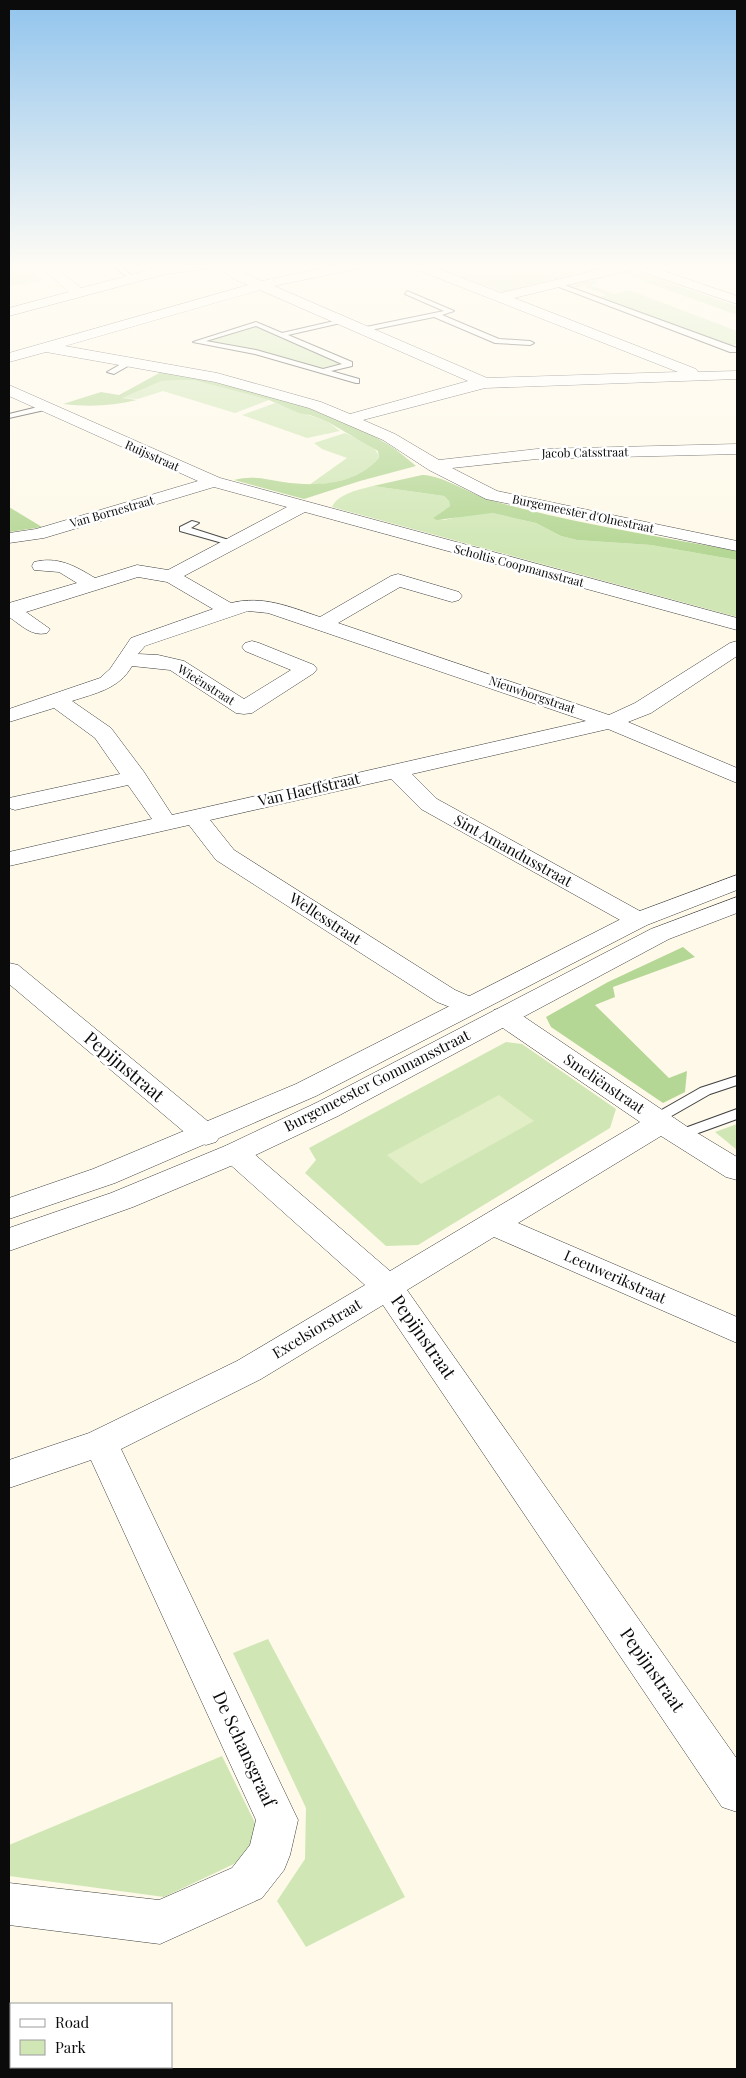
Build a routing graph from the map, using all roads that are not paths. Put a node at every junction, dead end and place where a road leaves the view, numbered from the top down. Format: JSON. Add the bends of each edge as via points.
{"nodes":[{"id":1,"x":125,"y":361,"type":"edge"},
{"id":2,"x":287,"y":361,"type":"edge"},
{"id":3,"x":342,"y":361,"type":"edge"},
{"id":4,"x":427,"y":361,"type":"edge"},
{"id":5,"x":433,"y":361,"type":"edge"},
{"id":6,"x":663,"y":361,"type":"edge"},
{"id":7,"x":131,"y":362,"type":"junction"},
{"id":8,"x":676,"y":366,"type":"junction"},
{"id":9,"x":322,"y":371,"type":"junction"},
{"id":10,"x":111,"y":372,"type":"dead end"},
{"id":11,"x":737,"y":375,"type":"edge"},
{"id":12,"x":703,"y":376,"type":"junction"},
{"id":13,"x":630,"y":378,"type":"junction"},
{"id":14,"x":356,"y":381,"type":"dead end"},
{"id":15,"x":485,"y":384,"type":"junction"},
{"id":16,"x":9,"y":390,"type":"edge"},
{"id":17,"x":448,"y":391,"type":"junction"},
{"id":18,"x":46,"y":407,"type":"junction"},
{"id":19,"x":9,"y":416,"type":"edge"},
{"id":20,"x":350,"y":419,"type":"junction"},
{"id":21,"x":736,"y":450,"type":"edge"},
{"id":22,"x":436,"y":466,"type":"junction"},
{"id":23,"x":214,"y":482,"type":"junction"},
{"id":24,"x":301,"y":507,"type":"junction"},
{"id":25,"x":195,"y":523,"type":"dead end"},
{"id":26,"x":9,"y":538,"type":"edge"},
{"id":27,"x":233,"y":543,"type":"junction"},
{"id":28,"x":737,"y":546,"type":"edge"},
{"id":29,"x":122,"y":557,"type":"dead end"},
{"id":30,"x":41,"y":566,"type":"dead end"},
{"id":31,"x":161,"y":573,"type":"junction"},
{"id":32,"x":93,"y":585,"type":"junction"},
{"id":33,"x":452,"y":596,"type":"dead end"},
{"id":34,"x":10,"y":610,"type":"edge"},
{"id":35,"x":228,"y":610,"type":"junction"},
{"id":36,"x":323,"y":624,"type":"junction"},
{"id":37,"x":737,"y":624,"type":"edge"},
{"id":38,"x":40,"y":630,"type":"dead end"},
{"id":39,"x":737,"y":647,"type":"edge"},
{"id":40,"x":252,"y":648,"type":"dead end"},
{"id":41,"x":126,"y":660,"type":"junction"},
{"id":42,"x":57,"y":700,"type":"junction"},
{"id":43,"x":9,"y":716,"type":"edge"},
{"id":44,"x":610,"y":722,"type":"junction"},
{"id":45,"x":396,"y":770,"type":"junction"},
{"id":46,"x":737,"y":776,"type":"edge"},
{"id":47,"x":136,"y":777,"type":"junction"},
{"id":48,"x":15,"y":803,"type":"dead end"},
{"id":49,"x":195,"y":817,"type":"junction"},
{"id":50,"x":166,"y":823,"type":"junction"},
{"id":51,"x":9,"y":859,"type":"edge"},
{"id":52,"x":737,"y":882,"type":"edge"},
{"id":53,"x":737,"y":904,"type":"edge"},
{"id":54,"x":638,"y":920,"type":"junction"},
{"id":55,"x":9,"y":971,"type":"edge"},
{"id":56,"x":468,"y":1006,"type":"junction"},
{"id":57,"x":504,"y":1016,"type":"junction"},
{"id":58,"x":737,"y":1080,"type":"edge"},
{"id":59,"x":737,"y":1114,"type":"edge"},
{"id":60,"x":665,"y":1126,"type":"junction"},
{"id":61,"x":206,"y":1134,"type":"junction"},
{"id":62,"x":235,"y":1153,"type":"junction"},
{"id":63,"x":737,"y":1170,"type":"edge"},
{"id":64,"x":9,"y":1209,"type":"edge"},
{"id":65,"x":493,"y":1224,"type":"junction"},
{"id":66,"x":9,"y":1240,"type":"edge"},
{"id":67,"x":388,"y":1286,"type":"junction"},
{"id":68,"x":737,"y":1331,"type":"edge"},
{"id":69,"x":101,"y":1443,"type":"junction"},
{"id":70,"x":9,"y":1474,"type":"edge"},
{"id":71,"x":737,"y":1793,"type":"edge"},
{"id":72,"x":9,"y":1904,"type":"edge"}],
"edges":[{"from":1,"to":7,"type":"street","name":"Burgemeester d'Olnestraat"},
{"from":2,"to":9,"type":"lane"},
{"from":3,"to":9,"type":"lane","via":[[349,364]]},
{"from":4,"to":17,"type":"street"},
{"from":5,"to":15,"type":"street"},
{"from":6,"to":8,"type":"street"},
{"from":7,"to":10,"type":"lane"},
{"from":7,"to":20,"type":"street","name":"Burgemeester d'Olnestraat","via":[[273,392]]},
{"from":8,"to":12,"type":"street"},
{"from":8,"to":13,"type":"street"},
{"from":9,"to":14,"type":"lane"},
{"from":11,"to":12,"type":"street"},
{"from":12,"to":13,"type":"street"},
{"from":13,"to":15,"type":"street"},
{"from":15,"to":17,"type":"street"},
{"from":16,"to":18,"type":"street","name":"Ruijsstraat"},
{"from":17,"to":20,"type":"street"},
{"from":18,"to":19,"type":"lane"},
{"from":18,"to":23,"type":"street","name":"Ruijsstraat"},
{"from":20,"to":22,"type":"street","name":"Burgemeester d'Olnestraat","via":[[390,437]]},
{"from":21,"to":22,"type":"street","name":"Jacob Catsstraat","via":[[537,454]]},
{"from":22,"to":28,"type":"street","name":"Burgemeester d'Olnestraat","via":[[492,495]]},
{"from":23,"to":24,"type":"street","name":"Ruijsstraat"},
{"from":23,"to":26,"type":"street","name":"Van Bornestraat","via":[[38,534]]},
{"from":24,"to":27,"type":"street"},
{"from":24,"to":37,"type":"street","name":"Scholtis Coopmansstraat"},
{"from":25,"to":27,"type":"lane","via":[[183,529]]},
{"from":27,"to":31,"type":"street"},
{"from":29,"to":31,"type":"street"},
{"from":30,"to":32,"type":"street","via":[[63,567]]},
{"from":31,"to":32,"type":"street","via":[[136,571]]},
{"from":31,"to":35,"type":"street"},
{"from":32,"to":34,"type":"street"},
{"from":33,"to":36,"type":"street","via":[[398,580]]},
{"from":34,"to":38,"type":"street"},
{"from":35,"to":36,"type":"street","name":"Nieuwborgstraat","via":[[248,605],[271,607]]},
{"from":35,"to":41,"type":"street","via":[[142,640],[134,645]]},
{"from":36,"to":44,"type":"street","name":"Nieuwborgstraat"},
{"from":39,"to":44,"type":"street","name":"Van Haeffstraat","via":[[643,708]]},
{"from":40,"to":41,"type":"street","name":"Wieënstraat","via":[[307,669],[244,708],[177,666]]},
{"from":41,"to":42,"type":"street","via":[[113,679]]},
{"from":42,"to":43,"type":"street"},
{"from":42,"to":47,"type":"street","via":[[104,733]]},
{"from":44,"to":45,"type":"street","name":"Van Haeffstraat"},
{"from":44,"to":46,"type":"street","name":"Nieuwborgstraat"},
{"from":45,"to":49,"type":"street","name":"Van Haeffstraat"},
{"from":45,"to":54,"type":"street","name":"Sint Amandusstraat","via":[[428,804]]},
{"from":47,"to":48,"type":"street"},
{"from":47,"to":50,"type":"street"},
{"from":49,"to":50,"type":"street","name":"Van Haeffstraat"},
{"from":49,"to":56,"type":"street","name":"Wellesstraat","via":[[226,855],[446,996]]},
{"from":50,"to":51,"type":"street","name":"Van Haeffstraat"},
{"from":52,"to":54,"type":"street","name":"Burgemeester Gommansstraat"},
{"from":53,"to":57,"type":"street","name":"Burgemeester Gommansstraat","via":[[660,934]]},
{"from":54,"to":56,"type":"street","name":"Burgemeester Gommansstraat"},
{"from":55,"to":61,"type":"street","name":"Pepijnstraat"},
{"from":56,"to":57,"type":"street","name":"Smeliënstraat"},
{"from":56,"to":61,"type":"street","name":"Burgemeester Gommansstraat","via":[[306,1090]]},
{"from":57,"to":60,"type":"street","name":"Smeliënstraat"},
{"from":57,"to":62,"type":"street","name":"Burgemeester Gommansstraat","via":[[328,1109]]},
{"from":58,"to":60,"type":"lane","via":[[705,1091]]},
{"from":59,"to":60,"type":"lane"},
{"from":60,"to":63,"type":"street","name":"Smeliënstraat"},
{"from":60,"to":65,"type":"street","name":"Excelsiorstraat"},
{"from":61,"to":62,"type":"street","name":"Pepijnstraat"},
{"from":61,"to":64,"type":"street","name":"Burgemeester Gommansstraat","via":[[104,1176]]},
{"from":62,"to":66,"type":"street","name":"Burgemeester Gommansstraat","via":[[122,1200]]},
{"from":62,"to":67,"type":"street","name":"Pepijnstraat"},
{"from":65,"to":67,"type":"street","name":"Excelsiorstraat"},
{"from":65,"to":68,"type":"street","name":"Leeuwerikstraat"},
{"from":67,"to":69,"type":"street","name":"Excelsiorstraat","via":[[249,1370]]},
{"from":67,"to":71,"type":"street","name":"Pepijnstraat"},
{"from":69,"to":70,"type":"street","name":"Excelsiorstraat"},
{"from":69,"to":72,"type":"street","name":"De Schansgraaf","via":[[277,1820],[269,1855],[247,1883],[160,1922]]}]}
